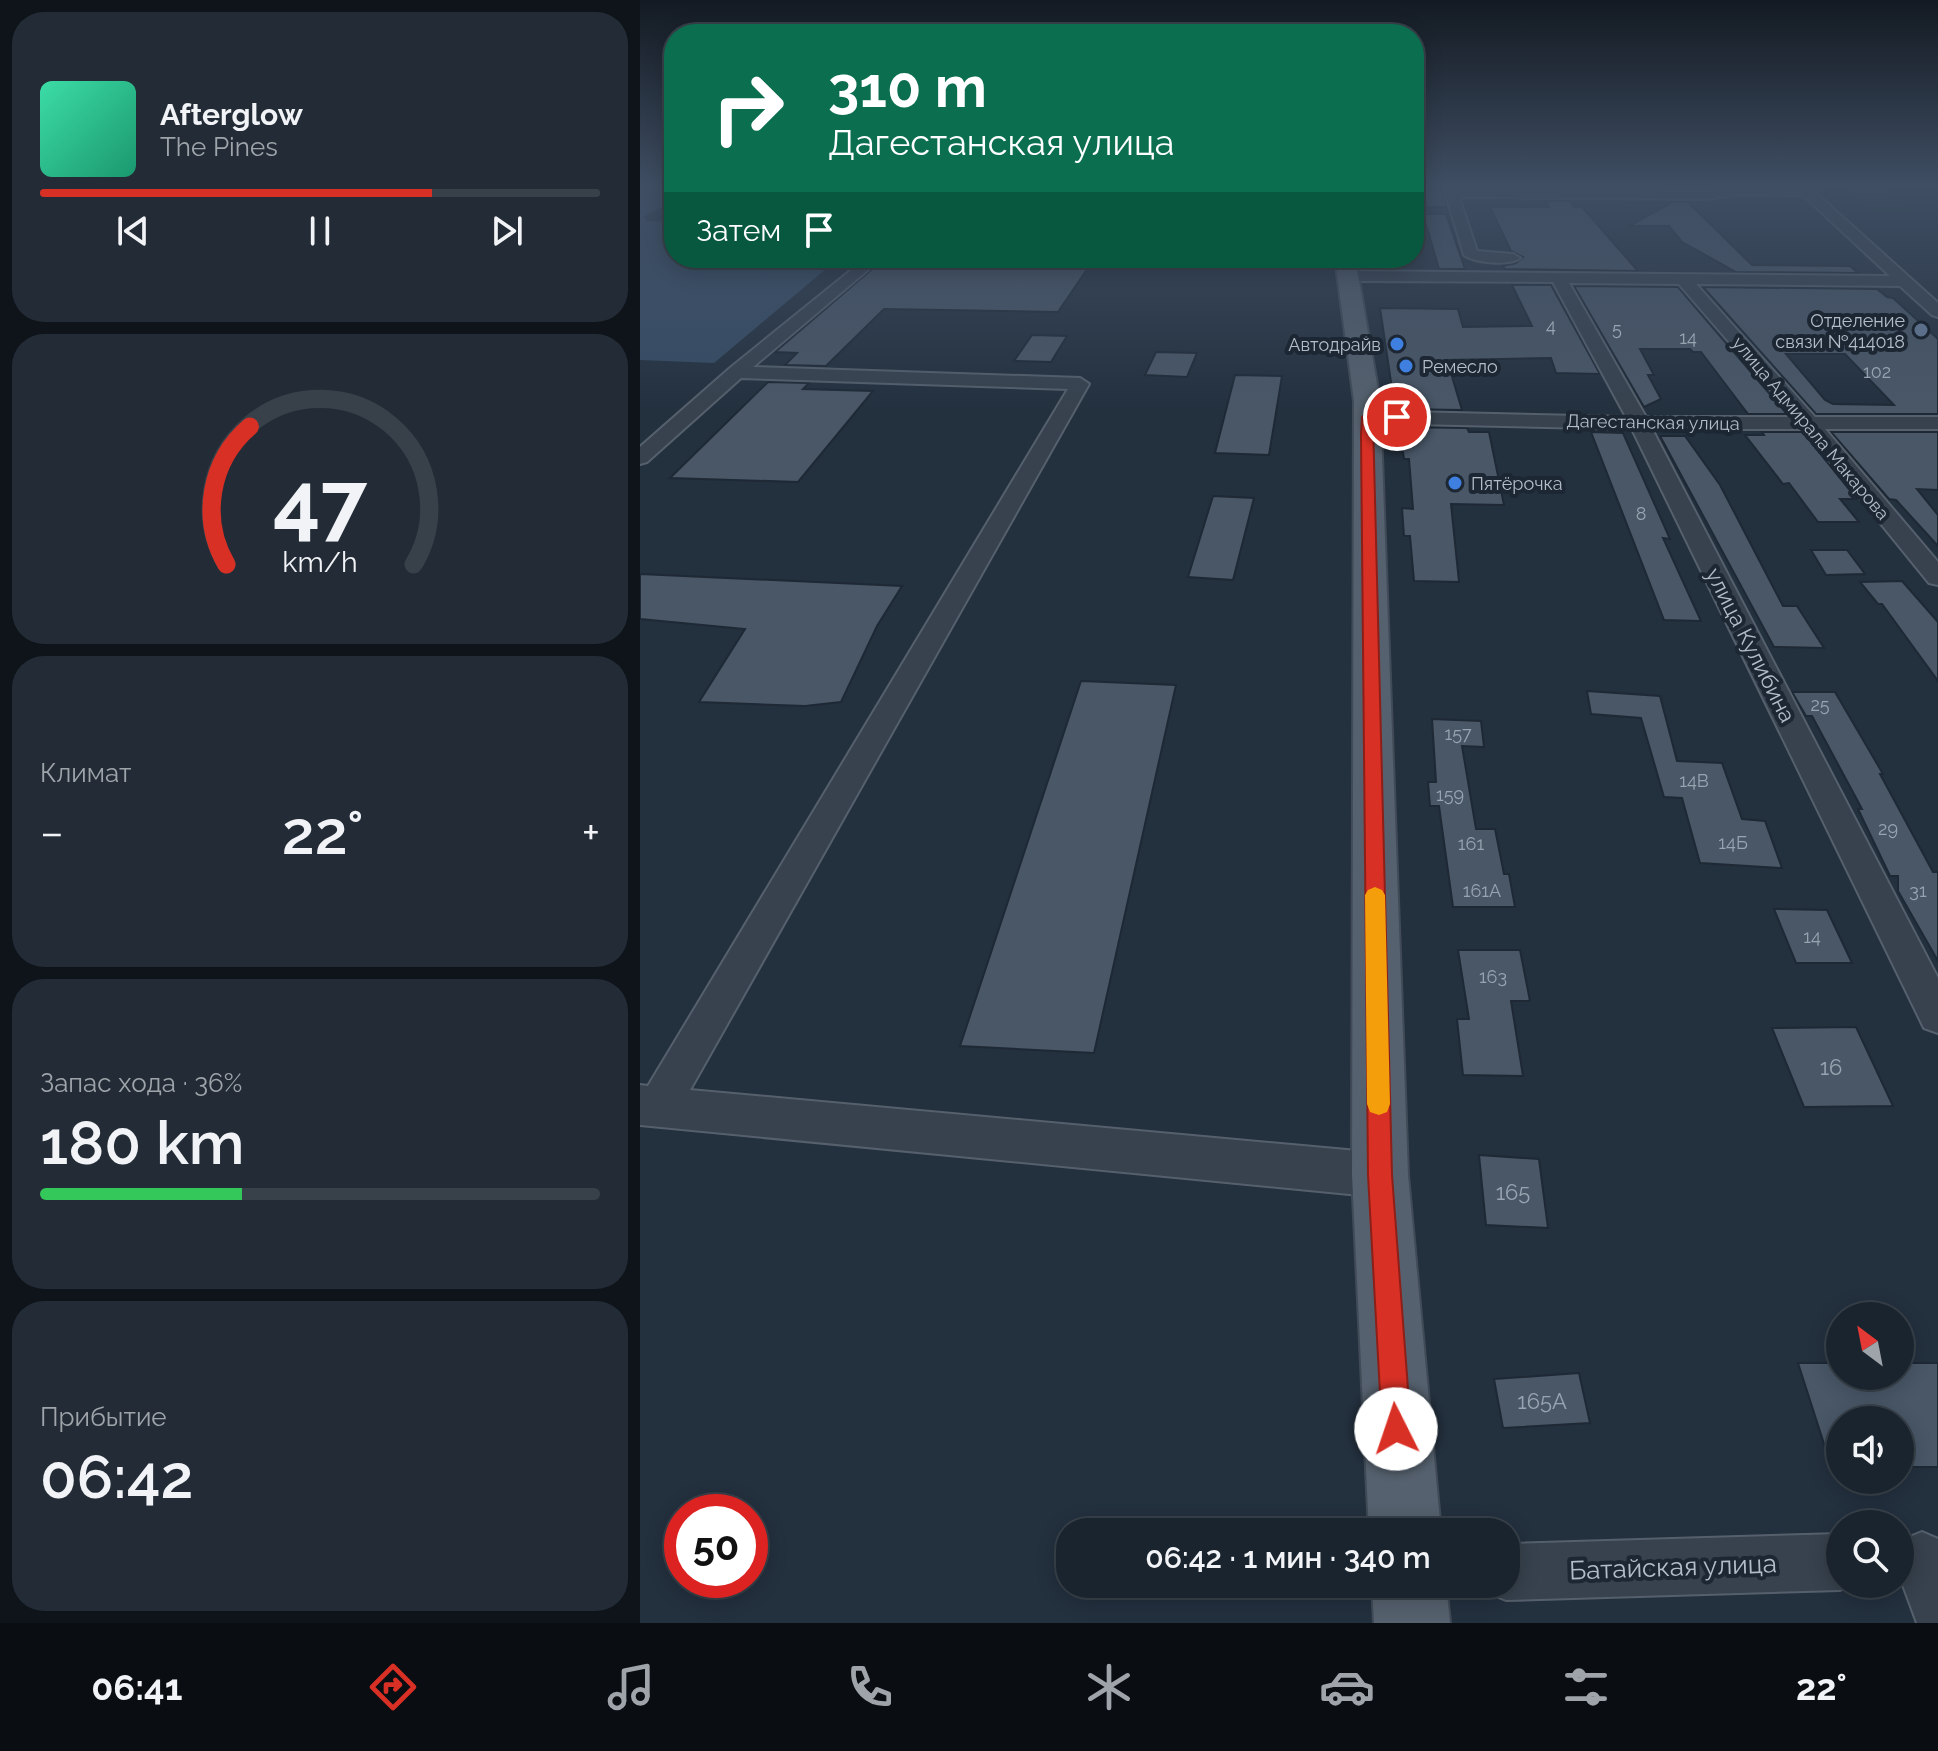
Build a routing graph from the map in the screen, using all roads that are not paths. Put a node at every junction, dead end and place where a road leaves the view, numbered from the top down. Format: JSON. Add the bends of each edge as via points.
{"nodes":[{"id":1,"x":1595,"y":261,"type":"edge"},
{"id":2,"x":1885,"y":261,"type":"edge"},
{"id":3,"x":863,"y":268,"type":"edge"},
{"id":4,"x":1346,"y":268,"type":"edge"},
{"id":5,"x":1367,"y":268,"type":"edge"},
{"id":6,"x":1558,"y":277,"type":"junction"},
{"id":7,"x":1605,"y":278,"type":"junction"},
{"id":8,"x":1682,"y":278,"type":"junction"},
{"id":9,"x":1907,"y":281,"type":"junction"},
{"id":10,"x":1938,"y":312,"type":"edge"},
{"id":11,"x":736,"y":372,"type":"junction"},
{"id":12,"x":1367,"y":417,"type":"junction"},
{"id":13,"x":1809,"y":422,"type":"junction"},
{"id":14,"x":1639,"y":423,"type":"junction"},
{"id":15,"x":1938,"y":423,"type":"edge"},
{"id":16,"x":640,"y":458,"type":"edge"},
{"id":17,"x":1938,"y":578,"type":"edge"},
{"id":18,"x":1938,"y":1016,"type":"edge"},
{"id":19,"x":649,"y":1106,"type":"edge"},
{"id":20,"x":1380,"y":1175,"type":"junction"},
{"id":21,"x":1404,"y":1518,"type":"edge"},
{"id":22,"x":1826,"y":1562,"type":"edge"},
{"id":23,"x":1520,"y":1572,"type":"edge"},
{"id":24,"x":1410,"y":1598,"type":"edge"},
{"id":25,"x":1412,"y":1623,"type":"edge"}],
"edges":[{"from":1,"to":7,"type":"street"},
{"from":2,"to":9,"type":"street"},
{"from":3,"to":11,"type":"street"},
{"from":4,"to":12,"type":"main road"},
{"from":5,"to":6,"type":"street"},
{"from":6,"to":7,"type":"street"},
{"from":6,"to":14,"type":"street","name":"улица Кулибина"},
{"from":7,"to":8,"type":"street"},
{"from":8,"to":9,"type":"street"},
{"from":8,"to":13,"type":"street","name":"улица Адмирала Макарова"},
{"from":9,"to":10,"type":"street"},
{"from":11,"to":16,"type":"street"},
{"from":11,"to":19,"type":"street","via":[[1080,384]]},
{"from":12,"to":14,"type":"street","name":"Дагестанская улица"},
{"from":12,"to":20,"type":"main road"},
{"from":13,"to":14,"type":"street","name":"Дагестанская улица"},
{"from":13,"to":15,"type":"street","name":"Дагестанская улица"},
{"from":13,"to":17,"type":"street","name":"улица Адмирала Макарова"},
{"from":14,"to":18,"type":"street","name":"улица Кулибина"},
{"from":19,"to":20,"type":"street"},
{"from":20,"to":21,"type":"main road"},
{"from":22,"to":23,"type":"street","name":"Батайская улица"},
{"from":24,"to":25,"type":"main road"}]}
